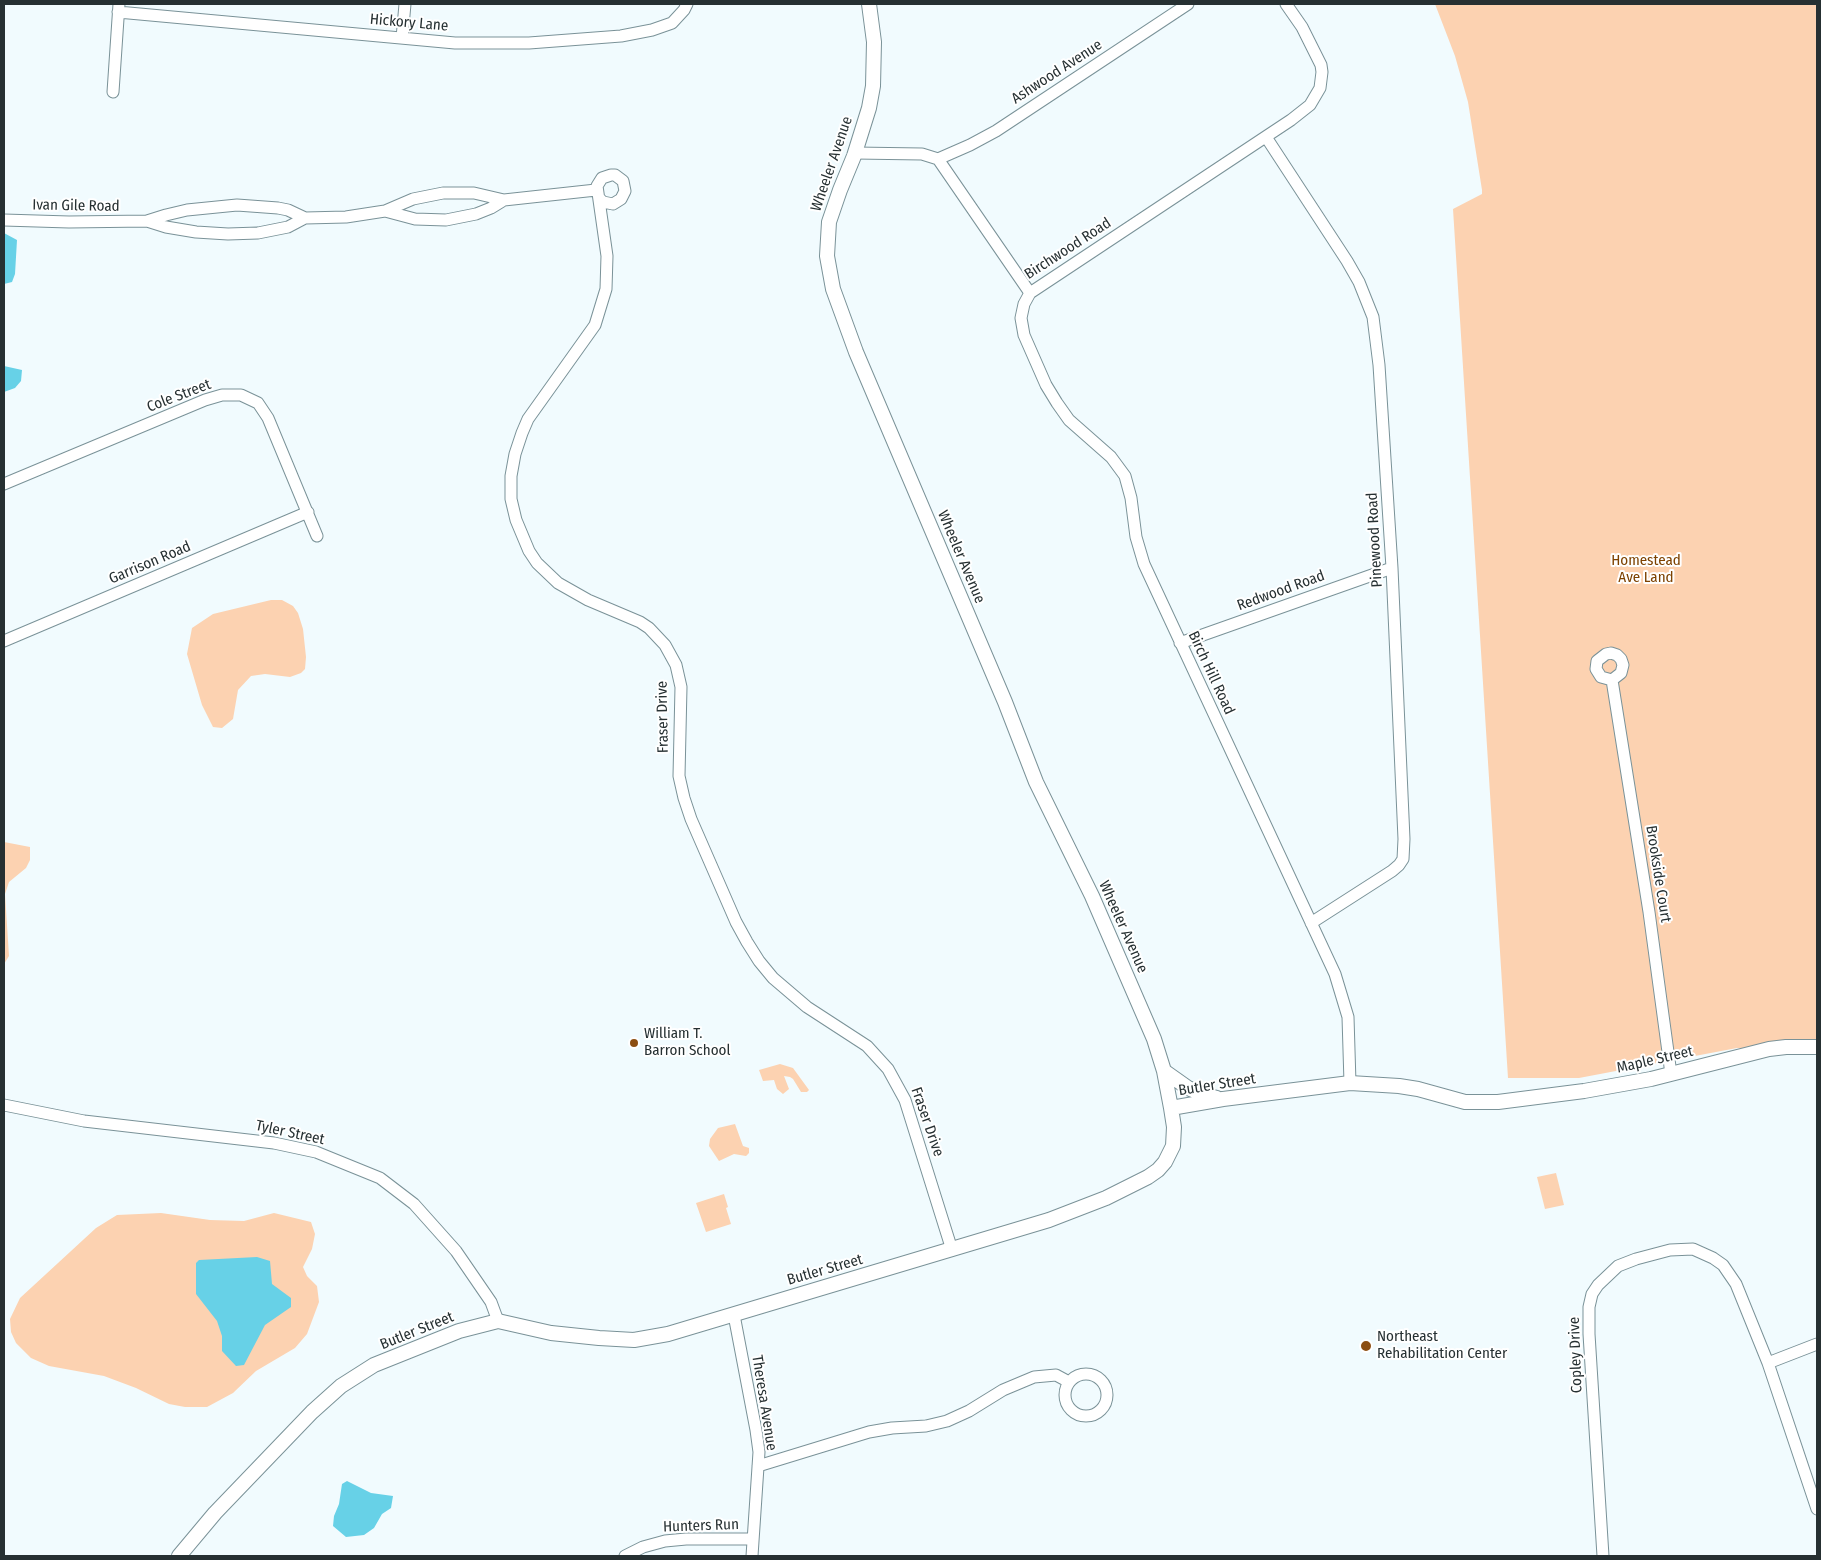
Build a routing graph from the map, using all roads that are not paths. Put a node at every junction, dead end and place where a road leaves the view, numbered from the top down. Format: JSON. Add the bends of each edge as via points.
{"nodes":[{"id":1,"x":405,"y":4,"type":"edge"},
{"id":2,"x":686,"y":4,"type":"edge"},
{"id":3,"x":869,"y":4,"type":"edge"},
{"id":4,"x":1188,"y":4,"type":"edge"},
{"id":5,"x":1286,"y":4,"type":"edge"},
{"id":6,"x":119,"y":8,"type":"edge"},
{"id":7,"x":1173,"y":8,"type":"edge"},
{"id":8,"x":402,"y":38,"type":"junction"},
{"id":9,"x":113,"y":92,"type":"dead end"},
{"id":10,"x":1266,"y":137,"type":"junction"},
{"id":11,"x":855,"y":153,"type":"junction"},
{"id":12,"x":938,"y":159,"type":"junction"},
{"id":13,"x":598,"y":195,"type":"joint"},
{"id":14,"x":504,"y":200,"type":"junction"},
{"id":15,"x":385,"y":211,"type":"junction"},
{"id":16,"x":306,"y":218,"type":"junction"},
{"id":17,"x":4,"y":220,"type":"edge"},
{"id":18,"x":147,"y":221,"type":"junction"},
{"id":19,"x":1030,"y":294,"type":"junction"},
{"id":20,"x":4,"y":484,"type":"edge"},
{"id":21,"x":308,"y":512,"type":"junction"},
{"id":22,"x":317,"y":536,"type":"dead end"},
{"id":23,"x":1392,"y":568,"type":"junction"},
{"id":24,"x":4,"y":640,"type":"edge"},
{"id":25,"x":1180,"y":643,"type":"junction"},
{"id":26,"x":1612,"y":680,"type":"dead end"},
{"id":27,"x":1310,"y":923,"type":"junction"},
{"id":28,"x":1817,"y":1047,"type":"edge"},
{"id":29,"x":1164,"y":1071,"type":"junction"},
{"id":30,"x":1670,"y":1074,"type":"junction"},
{"id":31,"x":1350,"y":1083,"type":"junction"},
{"id":32,"x":1223,"y":1099,"type":"junction"},
{"id":33,"x":1498,"y":1102,"type":"joint"},
{"id":34,"x":4,"y":1105,"type":"edge"},
{"id":35,"x":1171,"y":1108,"type":"junction"},
{"id":36,"x":952,"y":1250,"type":"junction"},
{"id":37,"x":734,"y":1315,"type":"junction"},
{"id":38,"x":498,"y":1321,"type":"junction"},
{"id":39,"x":1817,"y":1344,"type":"edge"},
{"id":40,"x":1768,"y":1363,"type":"junction"},
{"id":41,"x":1069,"y":1382,"type":"dead end"},
{"id":42,"x":758,"y":1466,"type":"junction"},
{"id":43,"x":1817,"y":1509,"type":"edge"},
{"id":44,"x":752,"y":1539,"type":"junction"},
{"id":45,"x":179,"y":1556,"type":"edge"},
{"id":46,"x":625,"y":1556,"type":"edge"},
{"id":47,"x":752,"y":1556,"type":"edge"},
{"id":48,"x":1603,"y":1556,"type":"edge"}],
"edges":[{"from":1,"to":8,"type":"street"},
{"from":2,"to":8,"type":"street","name":"Hickory Lane","via":[[672,23],[621,36],[529,44]]},
{"from":3,"to":11,"type":"street","name":"Wheeler Avenue","via":[[874,42],[873,86]]},
{"from":4,"to":7,"type":"street","name":"Ashwood Avenue"},
{"from":5,"to":10,"type":"street","name":"Birchwood Road","via":[[1318,56],[1322,72],[1320,88],[1302,112]]},
{"from":6,"to":8,"type":"street","name":"Hickory Lane"},
{"from":6,"to":9,"type":"street"},
{"from":7,"to":12,"type":"street","name":"Ashwood Avenue","via":[[996,131]]},
{"from":10,"to":19,"type":"street","name":"Birchwood Road"},
{"from":10,"to":23,"type":"street","name":"Pinewood Road","via":[[1347,261],[1373,317]]},
{"from":11,"to":12,"type":"street","via":[[922,154]]},
{"from":11,"to":29,"type":"street","name":"Wheeler Avenue","via":[[832,211],[827,233],[828,267],[836,299],[1036,782],[1092,896],[1154,1039]]},
{"from":12,"to":19,"type":"street","name":"Birchwood Road"},
{"from":13,"to":14,"type":"street","name":"Ivan Gile Road"},
{"from":13,"to":36,"type":"street","name":"Fraser Drive","via":[[608,271],[603,300],[587,338],[522,433],[511,476],[516,520],[537,563],[558,583],[649,628],[676,665],[680,688],[681,787],[691,819],[736,922],[759,961],[779,983],[866,1046],[888,1069],[905,1100]]},
{"from":14,"to":15,"type":"street","name":"Ivan Gile Road","via":[[474,193],[444,192],[413,198]]},
{"from":14,"to":15,"type":"street","name":"Ivan Gile Road","via":[[476,214],[446,220],[415,219]]},
{"from":15,"to":16,"type":"street","name":"Ivan Gile Road"},
{"from":16,"to":18,"type":"street","name":"Ivan Gile Road","via":[[278,208],[237,205],[186,210]]},
{"from":16,"to":18,"type":"street","name":"Ivan Gile Road","via":[[278,230],[237,234],[187,231]]},
{"from":17,"to":18,"type":"street","name":"Ivan Gile Road"},
{"from":19,"to":25,"type":"street","name":"Birch Hill Road","via":[[1021,318],[1024,336],[1046,385],[1069,420],[1111,457],[1125,476],[1132,498],[1139,551]]},
{"from":20,"to":21,"type":"street","name":"Cole Street","via":[[205,400],[232,394],[250,398],[264,410]]},
{"from":21,"to":22,"type":"street","name":"Cole Street"},
{"from":21,"to":24,"type":"street","name":"Garrison Road"},
{"from":23,"to":25,"type":"street","name":"Redwood Road"},
{"from":23,"to":27,"type":"street","name":"Pinewood Road","via":[[1403,859],[1392,871]]},
{"from":25,"to":27,"type":"street","name":"Birch Hill Road"},
{"from":26,"to":30,"type":"street","name":"Brookside Court","via":[[1649,912]]},
{"from":27,"to":31,"type":"street","name":"Birch Hill Road","via":[[1335,974],[1346,1006]]},
{"from":28,"to":30,"type":"street","name":"Maple Street","via":[[1753,1051]]},
{"from":29,"to":32,"type":"street","via":[[1188,1088]]},
{"from":29,"to":35,"type":"street","name":"Wheeler Avenue"},
{"from":30,"to":33,"type":"street","name":"Maple Street","via":[[1584,1091]]},
{"from":31,"to":32,"type":"street","name":"Butler Street"},
{"from":31,"to":33,"type":"street","name":"Butler Street","via":[[1418,1089],[1466,1102]]},
{"from":32,"to":35,"type":"street","name":"Butler Street"},
{"from":34,"to":38,"type":"street","name":"Tyler Street","via":[[84,1121],[295,1147],[380,1178],[414,1204],[442,1235],[481,1286]]},
{"from":35,"to":36,"type":"street","name":"Butler Street","via":[[1173,1146],[1166,1162],[1148,1177],[1077,1210]]},
{"from":36,"to":37,"type":"street","name":"Butler Street"},
{"from":37,"to":38,"type":"street","name":"Butler Street","via":[[634,1340],[551,1333]]},
{"from":37,"to":42,"type":"street","name":"Theresa Avenue","via":[[756,1430]]},
{"from":38,"to":45,"type":"street","name":"Butler Street","via":[[459,1331],[400,1354],[374,1365],[341,1386],[215,1513]]},
{"from":39,"to":40,"type":"street"},
{"from":40,"to":43,"type":"street","name":"Copley Drive"},
{"from":40,"to":48,"type":"street","name":"Copley Drive","via":[[1736,1284],[1722,1265],[1704,1253],[1683,1249],[1636,1259],[1618,1266],[1598,1285],[1589,1307],[1589,1334]]},
{"from":41,"to":42,"type":"street","via":[[1056,1375],[1034,1377],[947,1421],[875,1430]]},
{"from":42,"to":44,"type":"street","name":"Theresa Avenue"},
{"from":44,"to":46,"type":"street","name":"Hunters Run","via":[[686,1538],[643,1547]]},
{"from":44,"to":47,"type":"street","name":"Theresa Avenue"}]}
